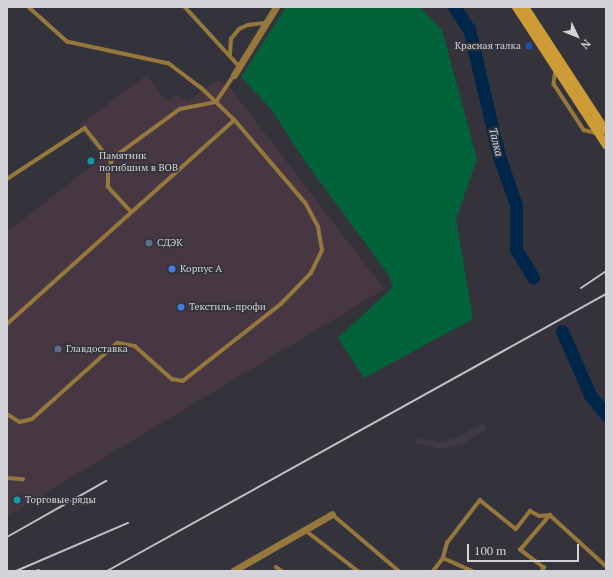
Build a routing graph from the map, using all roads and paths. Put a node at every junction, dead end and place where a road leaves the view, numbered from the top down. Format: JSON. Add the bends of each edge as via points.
{"nodes":[{"id":1,"x":28,"y":7,"type":"edge"},
{"id":2,"x":185,"y":7,"type":"edge"},
{"id":3,"x":276,"y":7,"type":"edge"},
{"id":4,"x":516,"y":7,"type":"edge"},
{"id":5,"x":524,"y":7,"type":"edge"},
{"id":6,"x":266,"y":23,"type":"junction"},
{"id":7,"x":230,"y":56,"type":"junction"},
{"id":8,"x":239,"y":66,"type":"junction"},
{"id":9,"x":234,"y":75,"type":"joint"},
{"id":10,"x":216,"y":102,"type":"junction"},
{"id":11,"x":234,"y":120,"type":"junction"},
{"id":12,"x":603,"y":132,"type":"edge"},
{"id":13,"x":606,"y":145,"type":"edge"},
{"id":14,"x":111,"y":161,"type":"junction"},
{"id":15,"x":7,"y":179,"type":"edge"},
{"id":16,"x":131,"y":212,"type":"junction"},
{"id":17,"x":7,"y":324,"type":"edge"},
{"id":18,"x":7,"y":414,"type":"edge"},
{"id":19,"x":7,"y":478,"type":"edge"},
{"id":20,"x":23,"y":479,"type":"dead end"},
{"id":21,"x":332,"y":514,"type":"joint"},
{"id":22,"x":550,"y":515,"type":"junction"},
{"id":23,"x":305,"y":530,"type":"junction"},
{"id":24,"x":443,"y":558,"type":"junction"},
{"id":25,"x":606,"y":566,"type":"edge"},
{"id":26,"x":276,"y":567,"type":"dead end"},
{"id":27,"x":233,"y":571,"type":"edge"},
{"id":28,"x":282,"y":571,"type":"edge"},
{"id":29,"x":358,"y":571,"type":"edge"},
{"id":30,"x":399,"y":571,"type":"edge"},
{"id":31,"x":433,"y":571,"type":"edge"},
{"id":32,"x":472,"y":571,"type":"edge"},
{"id":33,"x":542,"y":571,"type":"edge"}],
"edges":[{"from":1,"to":10,"type":"lane","via":[[67,42],[169,64]]},
{"from":2,"to":7,"type":"lane"},
{"from":3,"to":6,"type":"street"},
{"from":4,"to":12,"type":"main road"},
{"from":5,"to":12,"type":"main road"},
{"from":6,"to":7,"type":"lane","via":[[239,29],[231,38]]},
{"from":6,"to":8,"type":"street"},
{"from":7,"to":8,"type":"lane"},
{"from":8,"to":9,"type":"street"},
{"from":9,"to":10,"type":"lane"},
{"from":10,"to":11,"type":"lane"},
{"from":10,"to":14,"type":"lane","via":[[180,109]]},
{"from":11,"to":16,"type":"lane"},
{"from":11,"to":18,"type":"lane","via":[[305,203],[318,227],[322,250],[311,273],[281,304],[183,381],[172,379],[135,346],[117,343],[32,419],[20,422]]},
{"from":12,"to":13,"type":"main road"},
{"from":14,"to":15,"type":"lane","via":[[85,128]]},
{"from":14,"to":16,"type":"lane","via":[[107,175],[108,187]]},
{"from":16,"to":17,"type":"lane"},
{"from":19,"to":20,"type":"lane"},
{"from":21,"to":23,"type":"street"},
{"from":21,"to":30,"type":"lane"},
{"from":22,"to":24,"type":"lane","via":[[540,516],[530,511],[516,529],[480,500],[447,543]]},
{"from":22,"to":25,"type":"lane"},
{"from":22,"to":33,"type":"lane","via":[[520,550],[544,568]]},
{"from":23,"to":27,"type":"street"},
{"from":23,"to":29,"type":"lane"},
{"from":24,"to":31,"type":"lane"},
{"from":24,"to":32,"type":"lane"},
{"from":26,"to":28,"type":"lane"}]}
